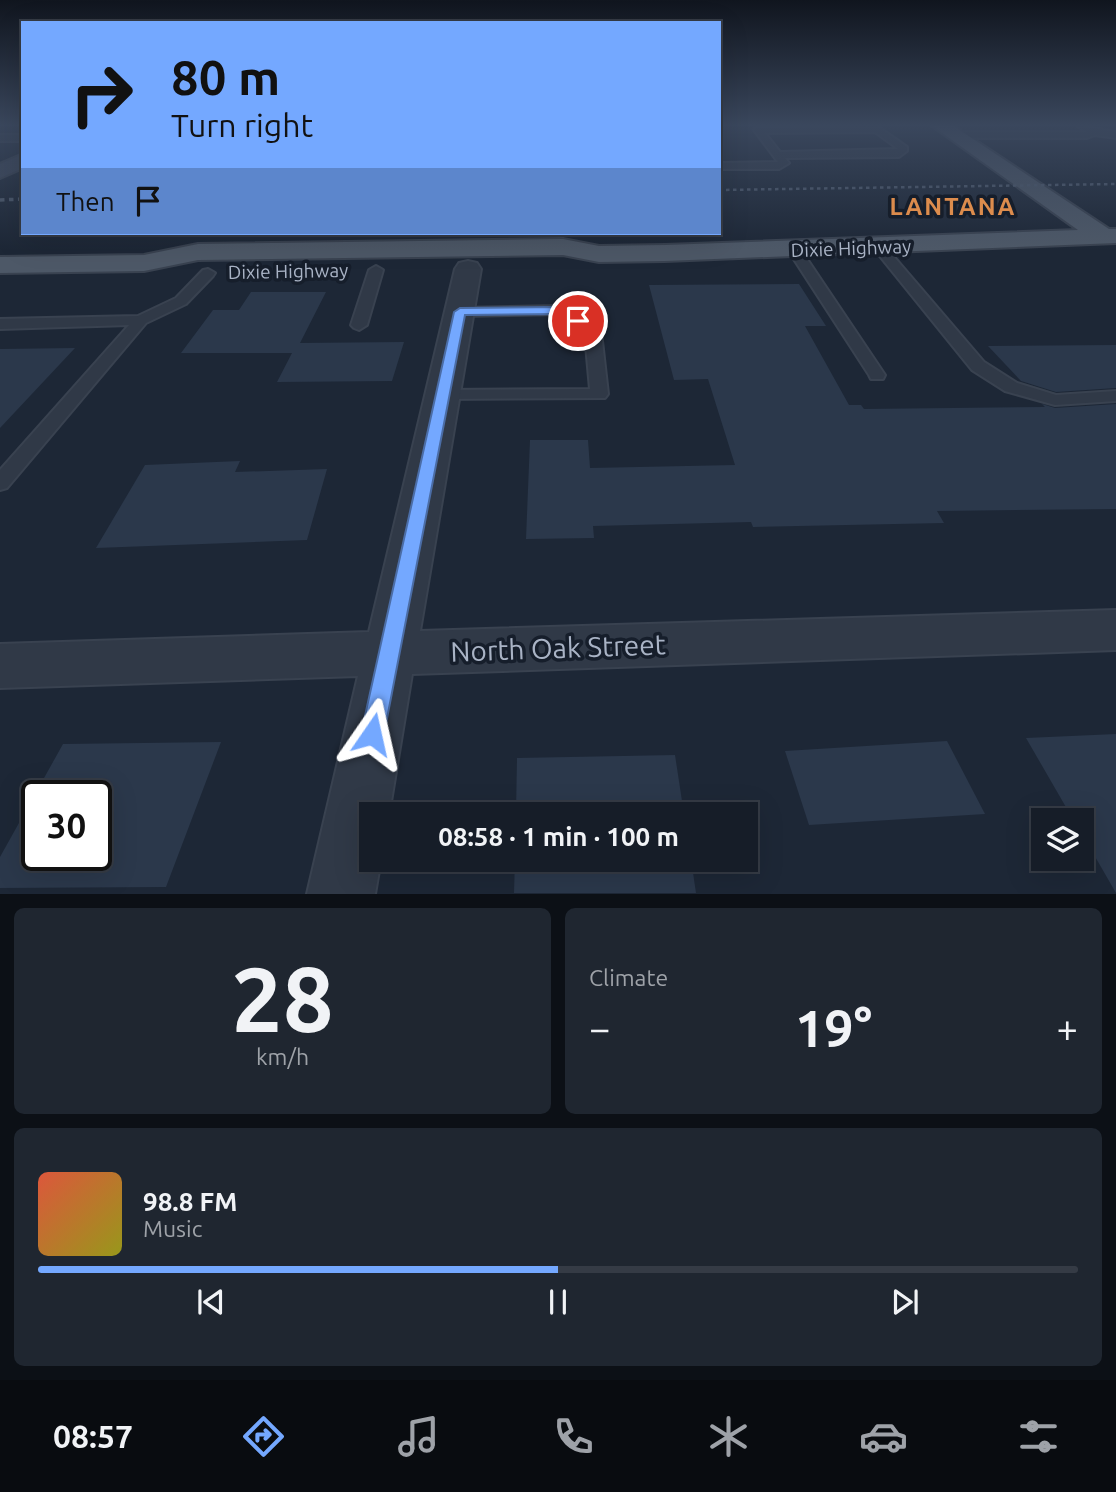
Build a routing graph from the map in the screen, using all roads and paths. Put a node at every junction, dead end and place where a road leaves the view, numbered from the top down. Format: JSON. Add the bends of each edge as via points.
{"nodes":[{"id":1,"x":1003,"y":167,"type":"edge"},
{"id":2,"x":1112,"y":239,"type":"edge"},
{"id":3,"x":879,"y":247,"type":"junction"},
{"id":4,"x":794,"y":250,"type":"junction"},
{"id":5,"x":599,"y":254,"type":"junction"},
{"id":6,"x":144,"y":263,"type":"junction"},
{"id":7,"x":0,"y":265,"type":"edge"},
{"id":8,"x":376,"y":270,"type":"junction"},
{"id":9,"x":208,"y":273,"type":"junction"},
{"id":10,"x":464,"y":290,"type":"junction"},
{"id":11,"x":141,"y":320,"type":"junction"},
{"id":12,"x":0,"y":324,"type":"edge"},
{"id":13,"x":359,"y":324,"type":"dead end"},
{"id":14,"x":877,"y":375,"type":"dead end"},
{"id":15,"x":443,"y":395,"type":"junction"},
{"id":16,"x":1116,"y":396,"type":"edge"},
{"id":17,"x":0,"y":483,"type":"edge"},
{"id":18,"x":1116,"y":629,"type":"edge"},
{"id":19,"x":388,"y":654,"type":"junction"},
{"id":20,"x":0,"y":666,"type":"edge"},
{"id":21,"x":341,"y":894,"type":"edge"}],
"edges":[{"from":1,"to":2,"type":"main road"},
{"from":2,"to":3,"type":"main road","name":"Dixie Highway"},
{"from":3,"to":4,"type":"main road","name":"Dixie Highway"},
{"from":3,"to":16,"type":"lane","via":[[978,366],[1011,387],[1055,400]]},
{"from":4,"to":5,"type":"main road","name":"Dixie Highway"},
{"from":4,"to":14,"type":"lane"},
{"from":5,"to":6,"type":"main road","name":"Dixie Highway","via":[[563,247],[198,252]]},
{"from":5,"to":10,"type":"main road","name":"Dixie Highway"},
{"from":6,"to":7,"type":"main road","name":"Dixie Highway"},
{"from":6,"to":9,"type":"main road","name":"Dixie Highway","via":[[183,273]]},
{"from":8,"to":9,"type":"main road","name":"Dixie Highway"},
{"from":8,"to":10,"type":"main road","name":"Dixie Highway"},
{"from":8,"to":13,"type":"lane"},
{"from":9,"to":11,"type":"lane","via":[[181,301]]},
{"from":10,"to":15,"type":"street"},
{"from":10,"to":15,"type":"lane","via":[[564,310],[593,332],[599,394]]},
{"from":11,"to":12,"type":"lane"},
{"from":11,"to":17,"type":"lane"},
{"from":15,"to":19,"type":"street"},
{"from":18,"to":19,"type":"street","name":"North Oak Street"},
{"from":19,"to":20,"type":"street","name":"North Oak Street"},
{"from":19,"to":21,"type":"street"}]}
